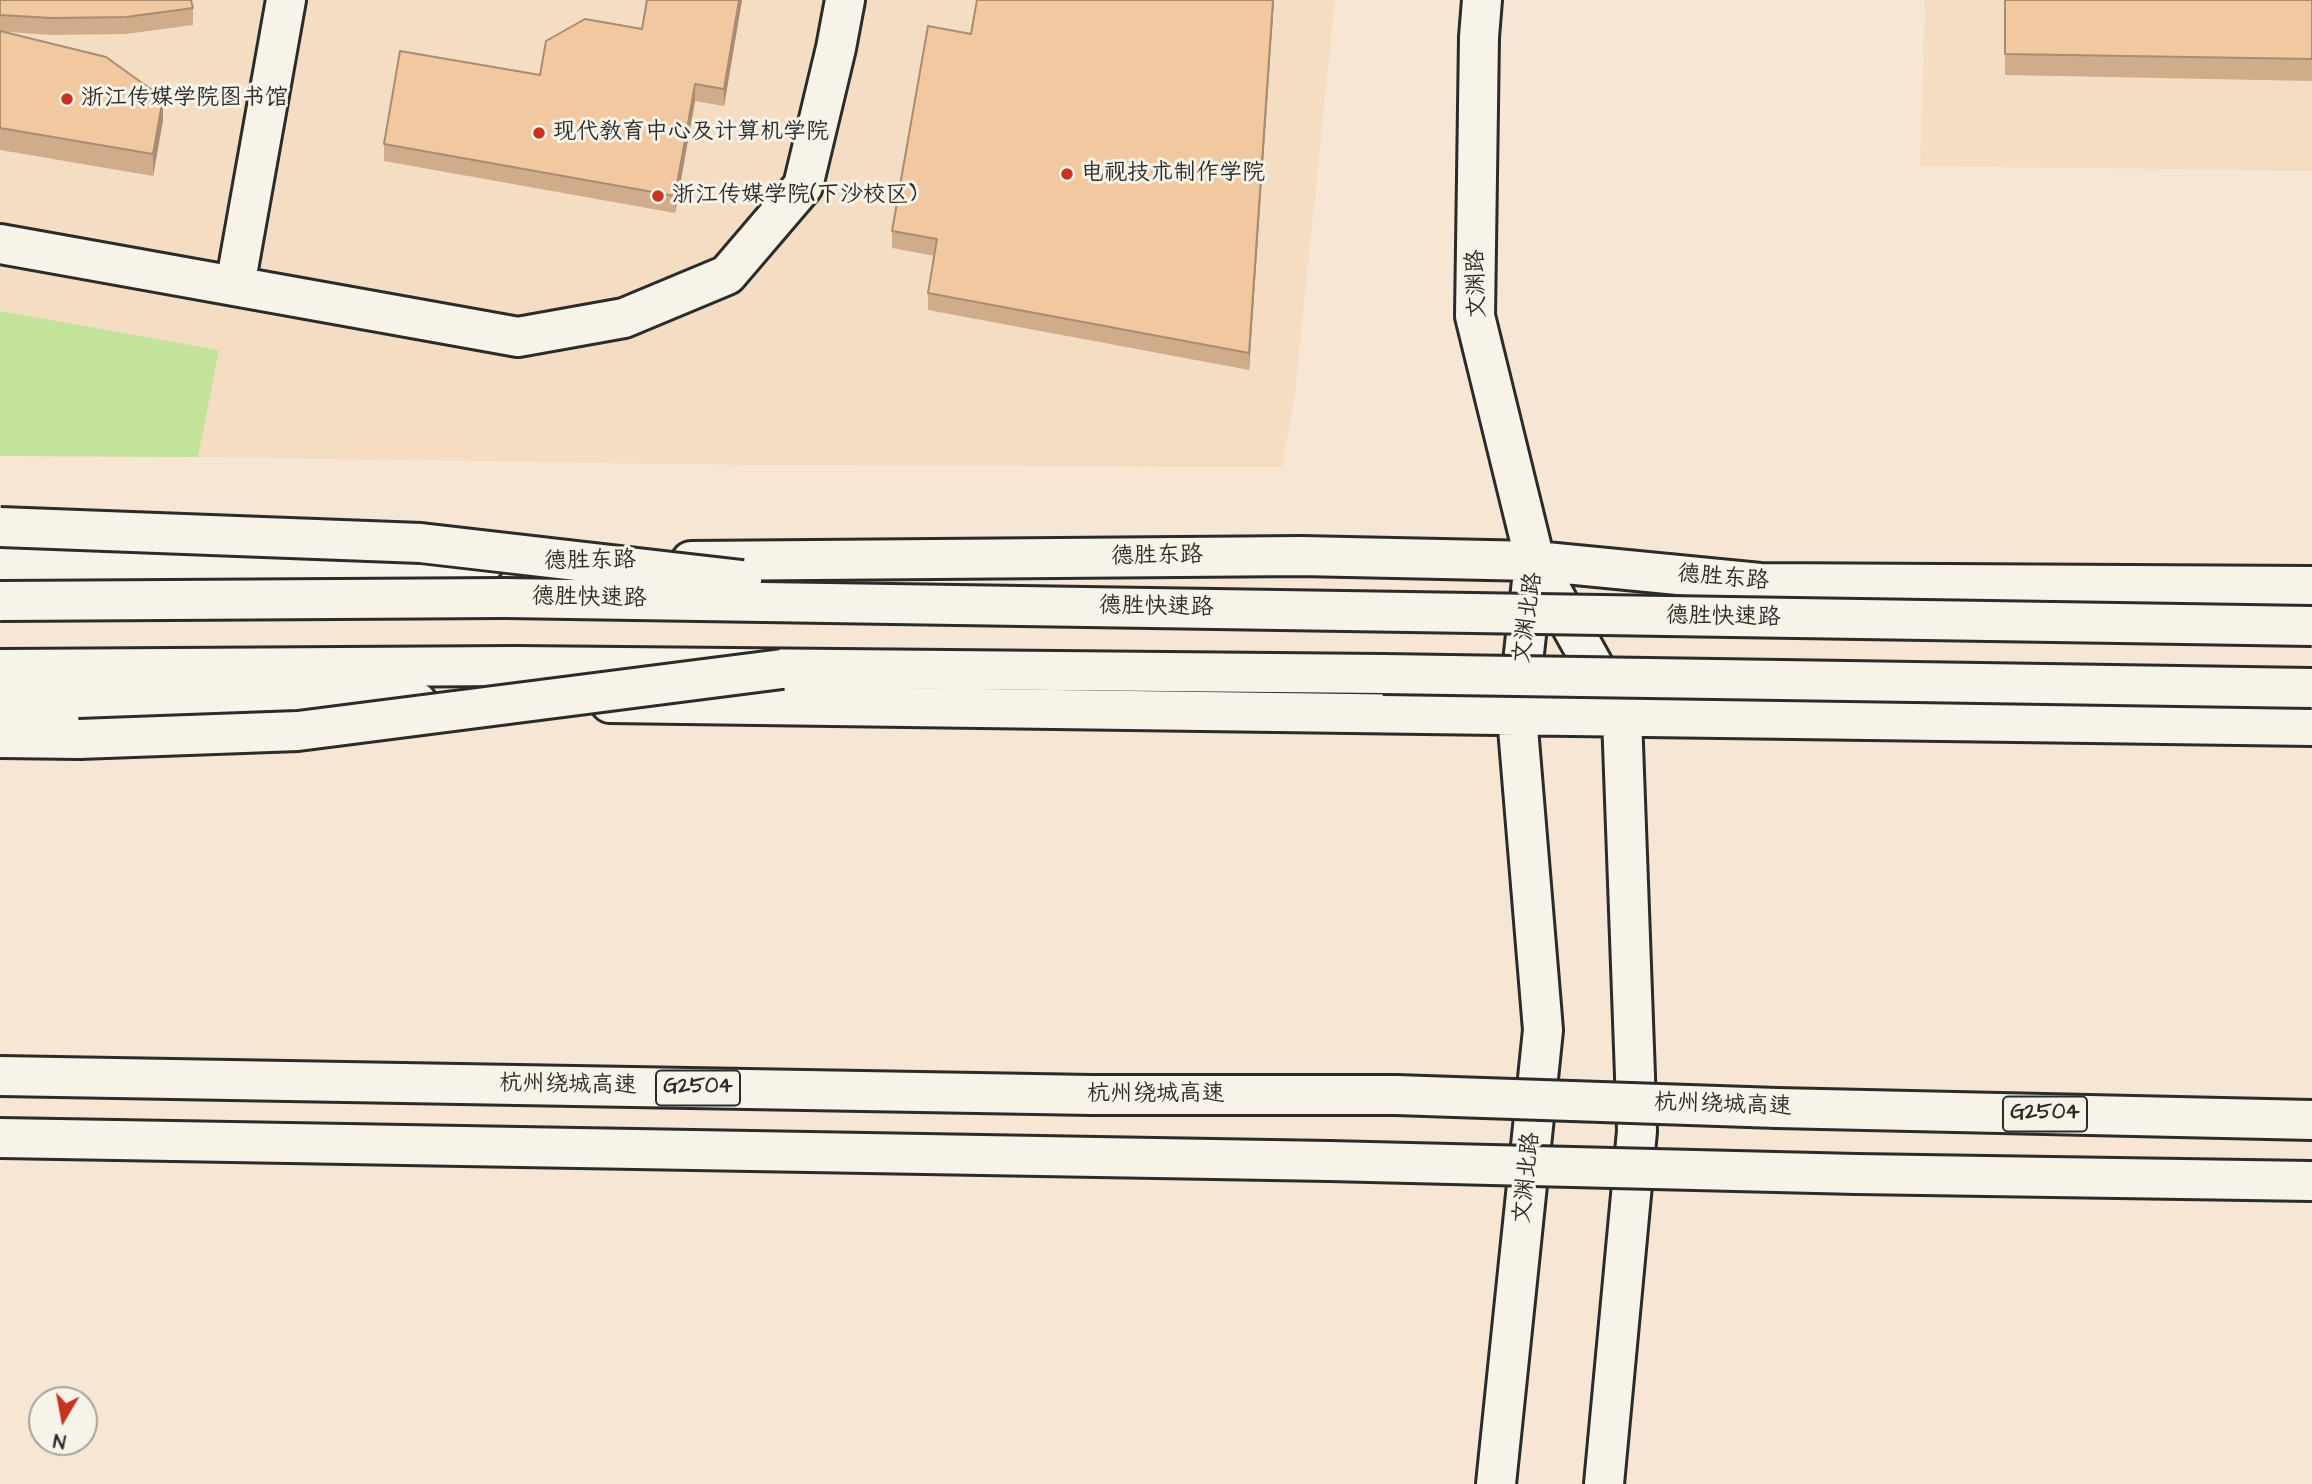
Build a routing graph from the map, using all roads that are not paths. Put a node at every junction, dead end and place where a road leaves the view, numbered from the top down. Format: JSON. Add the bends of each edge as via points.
{"nodes":[{"id":1,"x":286,"y":0,"type":"edge"},
{"id":2,"x":845,"y":0,"type":"edge"},
{"id":3,"x":1482,"y":0,"type":"edge"},
{"id":4,"x":0,"y":244,"type":"edge"},
{"id":5,"x":234,"y":286,"type":"junction"},
{"id":6,"x":0,"y":527,"type":"edge"},
{"id":7,"x":1535,"y":561,"type":"junction"},
{"id":8,"x":0,"y":568,"type":"edge"},
{"id":9,"x":2312,"y":586,"type":"edge"},
{"id":10,"x":0,"y":601,"type":"edge"},
{"id":11,"x":967,"y":606,"type":"junction"},
{"id":12,"x":2312,"y":626,"type":"edge"},
{"id":13,"x":0,"y":669,"type":"edge"},
{"id":14,"x":782,"y":669,"type":"junction"},
{"id":15,"x":2312,"y":688,"type":"edge"},
{"id":16,"x":0,"y":706,"type":"edge"},
{"id":17,"x":1517,"y":716,"type":"junction"},
{"id":18,"x":1622,"y":717,"type":"junction"},
{"id":19,"x":2312,"y":726,"type":"edge"},
{"id":20,"x":0,"y":738,"type":"edge"},
{"id":21,"x":0,"y":1076,"type":"edge"},
{"id":22,"x":2312,"y":1120,"type":"edge"},
{"id":23,"x":0,"y":1138,"type":"edge"},
{"id":24,"x":2312,"y":1181,"type":"edge"},
{"id":25,"x":1496,"y":1484,"type":"edge"},
{"id":26,"x":1604,"y":1484,"type":"edge"}],
"edges":[{"from":1,"to":5,"type":"main road"},
{"from":2,"to":5,"type":"main road","via":[[803,186],[727,275],[624,318],[518,337]]},
{"from":3,"to":7,"type":"main road","name":"文渊路","via":[[1475,316]]},
{"from":4,"to":5,"type":"main road"},
{"from":6,"to":11,"type":"main road","bridge":true,"via":[[421,543]]},
{"from":7,"to":8,"type":"main road","name":"德胜东路","via":[[1301,556]]},
{"from":7,"to":9,"type":"main road","name":"德胜东路","via":[[1760,583]]},
{"from":7,"to":17,"type":"main road","name":"文渊北路"},
{"from":7,"to":18,"type":"main road","name":"文渊北路"},
{"from":10,"to":11,"type":"main road","name":"德胜快速路","bridge":true,"via":[[505,598]]},
{"from":11,"to":12,"type":"main road","name":"德胜快速路","bridge":true},
{"from":13,"to":14,"type":"main road","bridge":true},
{"from":14,"to":15,"type":"main road","bridge":true},
{"from":14,"to":20,"type":"main road","bridge":true,"via":[[298,731]]},
{"from":16,"to":17,"type":"main road","via":[[510,702]]},
{"from":17,"to":18,"type":"main road"},
{"from":17,"to":25,"type":"main road","name":"文渊北路","via":[[1543,1030]]},
{"from":18,"to":19,"type":"main road"},
{"from":18,"to":26,"type":"main road","name":"文渊北路","via":[[1637,1131]]},
{"from":21,"to":22,"type":"main road","name":"杭州绕城高速","number":"G2504","bridge":true,"via":[[1064,1094],[1396,1095]]},
{"from":23,"to":24,"type":"main road","bridge":true}]}
